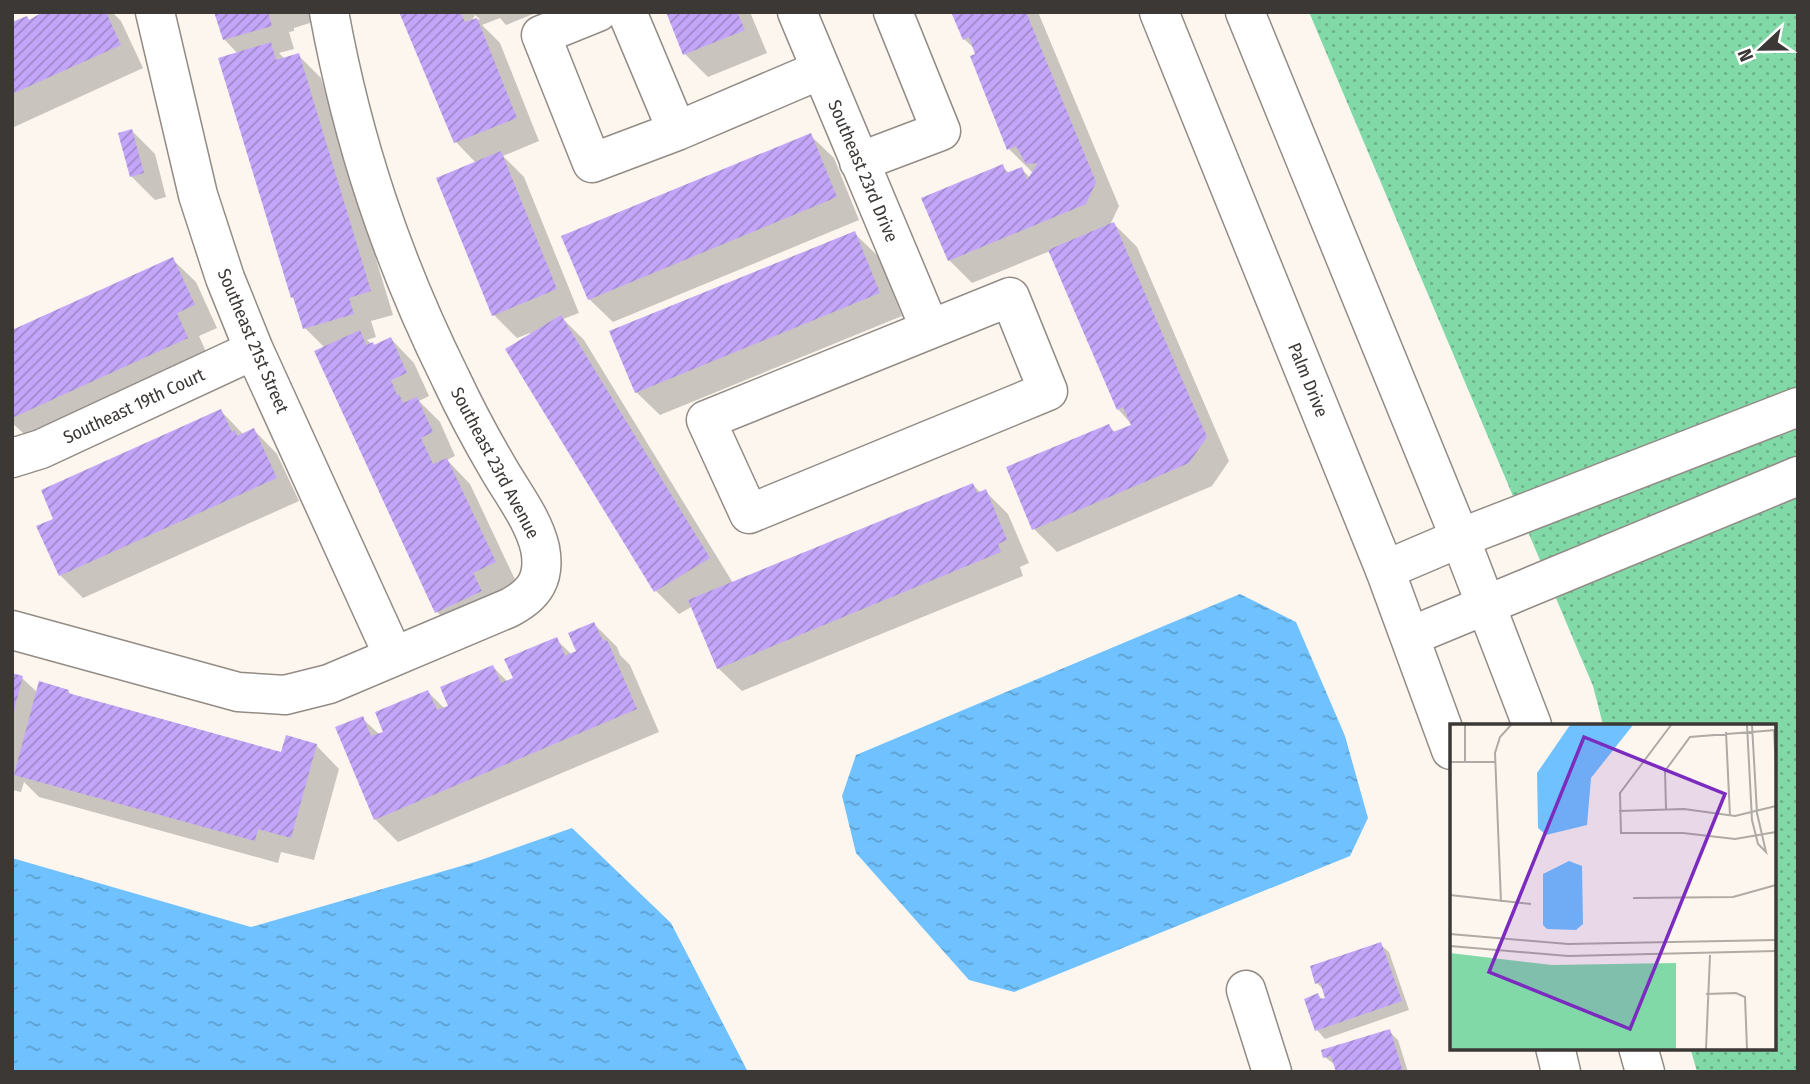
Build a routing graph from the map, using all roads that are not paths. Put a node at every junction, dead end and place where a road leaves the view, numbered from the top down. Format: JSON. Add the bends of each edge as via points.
{"nodes":[{"id":1,"x":155,"y":12,"type":"edge"},
{"id":2,"x":329,"y":12,"type":"edge"},
{"id":3,"x":598,"y":12,"type":"edge"},
{"id":4,"x":627,"y":12,"type":"edge"},
{"id":5,"x":797,"y":12,"type":"edge"},
{"id":6,"x":893,"y":12,"type":"edge"},
{"id":7,"x":1159,"y":12,"type":"edge"},
{"id":8,"x":1245,"y":12,"type":"edge"},
{"id":9,"x":820,"y":70,"type":"junction"},
{"id":10,"x":677,"y":131,"type":"junction"},
{"id":11,"x":859,"y":162,"type":"junction"},
{"id":12,"x":930,"y":329,"type":"junction"},
{"id":13,"x":254,"y":350,"type":"junction"},
{"id":14,"x":1798,"y":407,"type":"edge"},
{"id":15,"x":12,"y":458,"type":"edge"},
{"id":16,"x":1798,"y":476,"type":"edge"},
{"id":17,"x":1460,"y":538,"type":"junction"},
{"id":18,"x":1385,"y":570,"type":"junction"},
{"id":19,"x":1486,"y":605,"type":"junction"},
{"id":20,"x":12,"y":630,"type":"edge"},
{"id":21,"x":1411,"y":636,"type":"junction"},
{"id":22,"x":393,"y":655,"type":"junction"},
{"id":23,"x":1532,"y":724,"type":"edge"},
{"id":24,"x":1450,"y":747,"type":"edge"},
{"id":25,"x":1246,"y":990,"type":"dead end"},
{"id":26,"x":1555,"y":1049,"type":"edge"},
{"id":27,"x":1639,"y":1049,"type":"edge"},
{"id":28,"x":1272,"y":1072,"type":"edge"},
{"id":29,"x":1561,"y":1072,"type":"edge"},
{"id":30,"x":1645,"y":1072,"type":"edge"}],
"edges":[{"from":1,"to":13,"type":"street","name":"Southeast 21st Street","via":[[208,232]]},
{"from":2,"to":22,"type":"street","name":"Southeast 23rd Avenue","via":[[355,135],[390,238],[451,380],[540,549],[537,584],[531,594]]},
{"from":3,"to":10,"type":"street","via":[[541,35],[592,163]]},
{"from":4,"to":10,"type":"street"},
{"from":5,"to":9,"type":"street","name":"Southeast 23rd Drive"},
{"from":6,"to":11,"type":"street","via":[[941,131]]},
{"from":7,"to":18,"type":"street","name":"Palm Drive"},
{"from":8,"to":17,"type":"street"},
{"from":9,"to":10,"type":"street"},
{"from":9,"to":11,"type":"street","name":"Southeast 23rd Drive"},
{"from":11,"to":12,"type":"street","name":"Southeast 23rd Drive"},
{"from":12,"to":12,"type":"street","via":[[706,420],[749,514],[1048,391],[1010,297]]},
{"from":13,"to":15,"type":"street","name":"Southeast 19th Court","via":[[41,449]]},
{"from":13,"to":22,"type":"street","name":"Southeast 21st Street"},
{"from":14,"to":17,"type":"street"},
{"from":16,"to":19,"type":"street"},
{"from":17,"to":18,"type":"street"},
{"from":17,"to":19,"type":"street"},
{"from":18,"to":21,"type":"street","name":"Palm Drive"},
{"from":19,"to":21,"type":"street"},
{"from":19,"to":23,"type":"street"},
{"from":20,"to":22,"type":"street","name":"Southeast 23rd Avenue","via":[[238,692],[268,696],[313,689]]},
{"from":21,"to":24,"type":"street","name":"Palm Drive"},
{"from":25,"to":28,"type":"street"},
{"from":26,"to":29,"type":"street"},
{"from":27,"to":30,"type":"street"}]}
